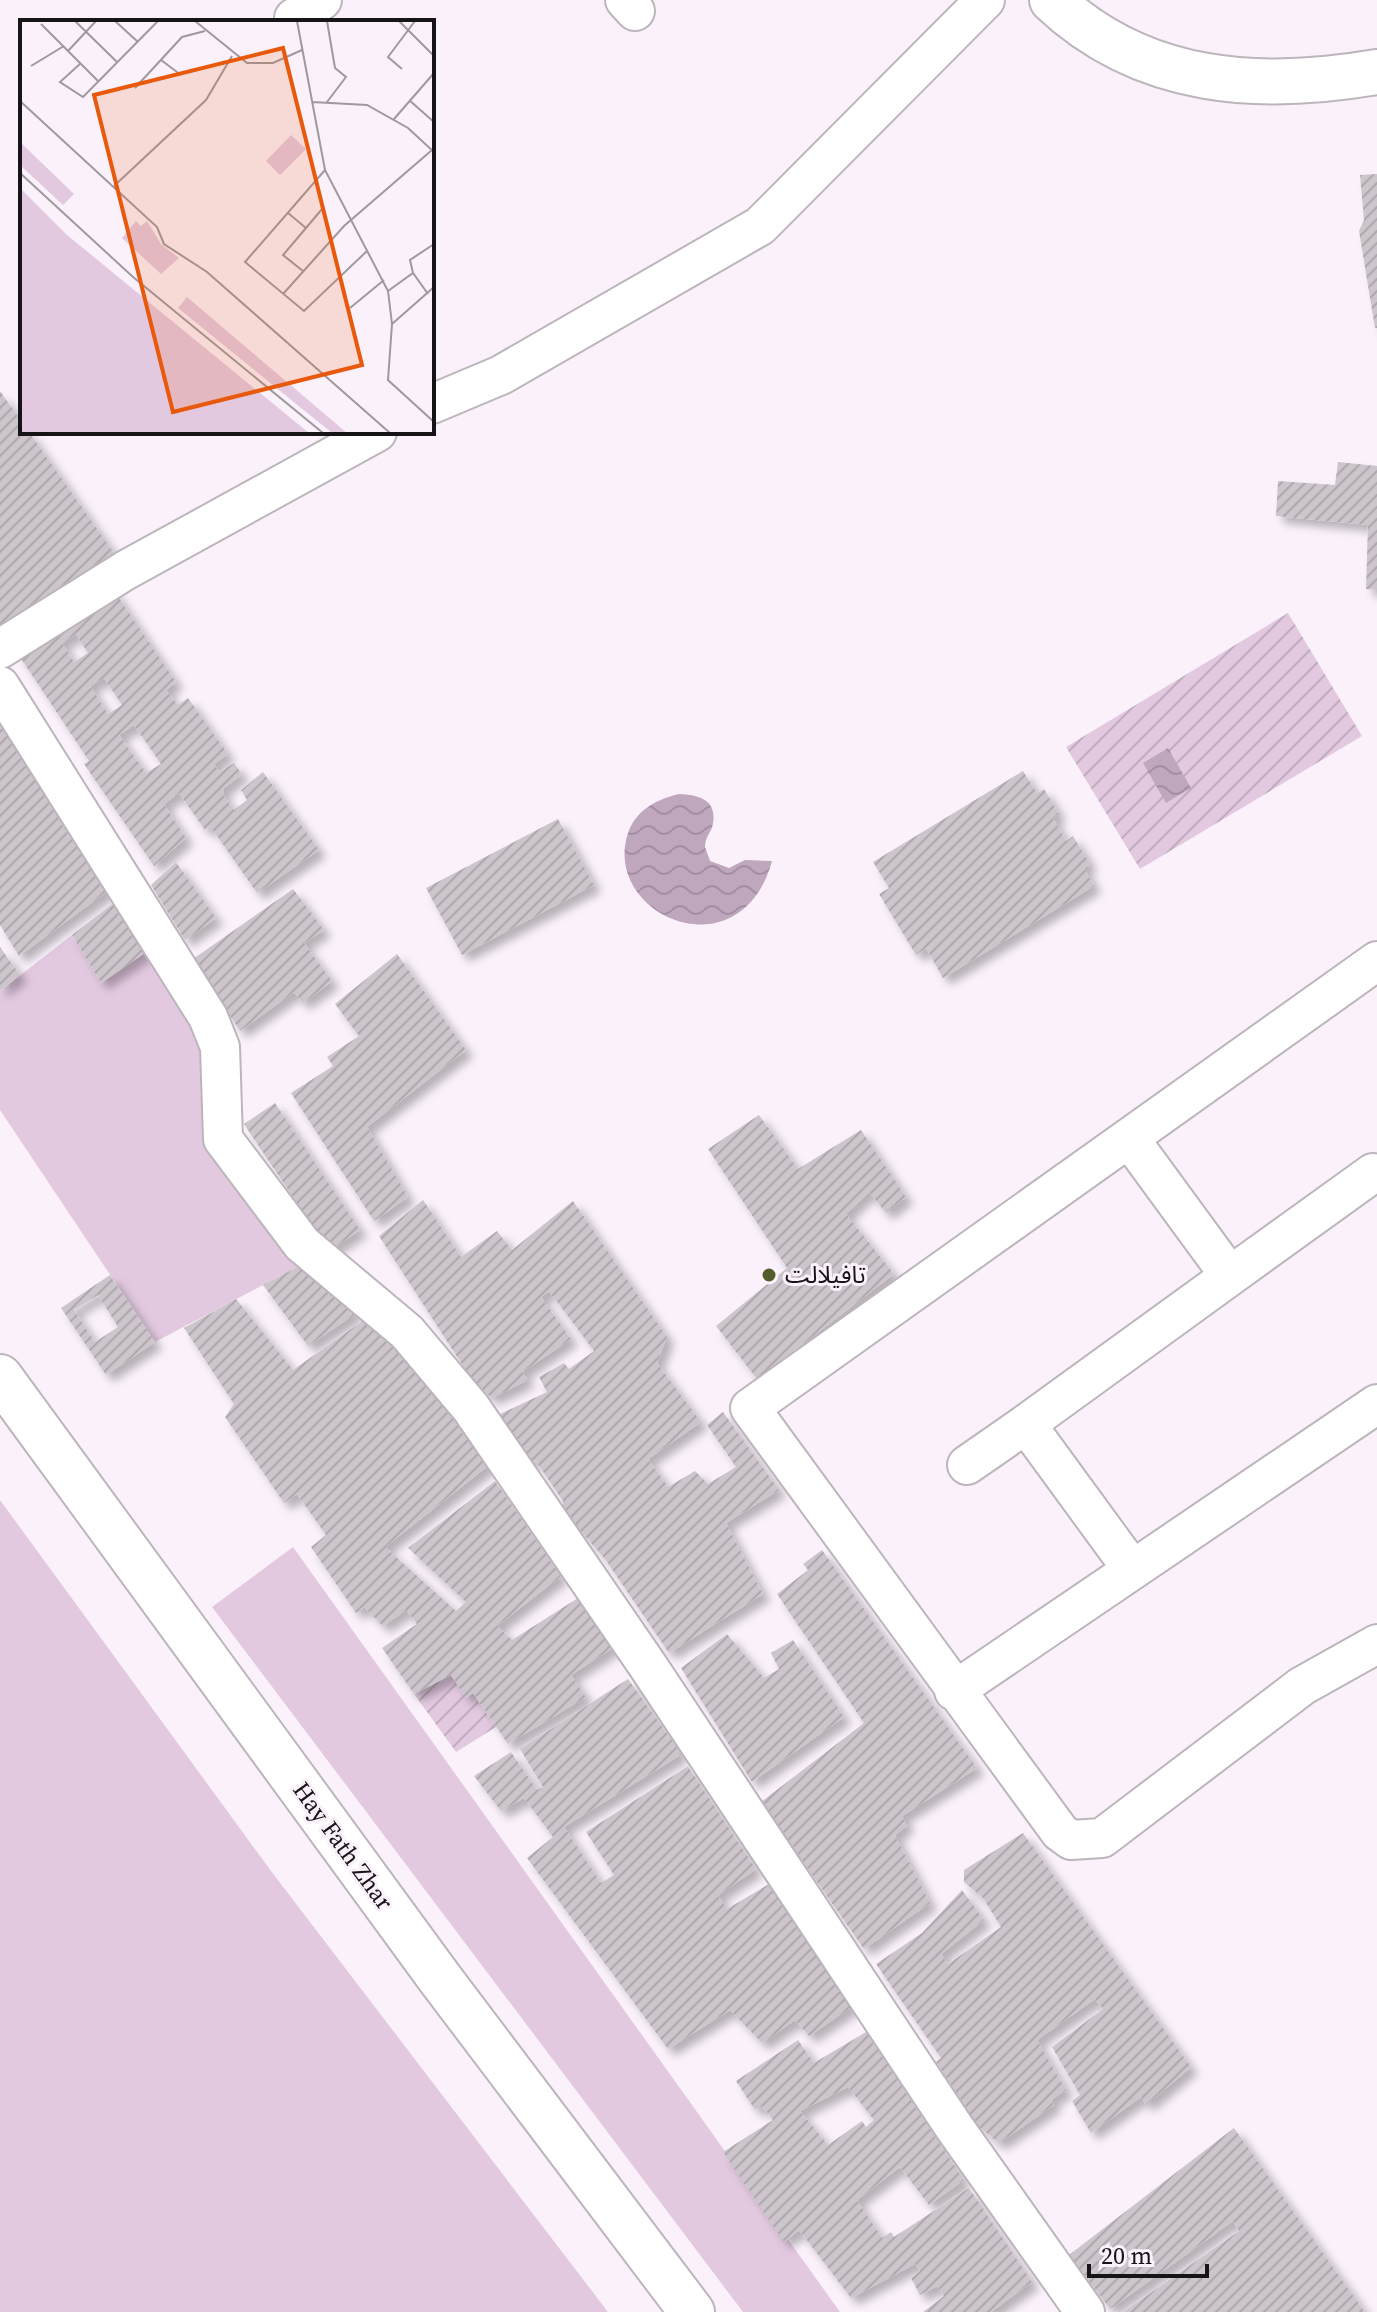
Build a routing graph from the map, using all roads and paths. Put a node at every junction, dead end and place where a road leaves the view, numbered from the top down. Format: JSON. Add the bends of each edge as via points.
{"nodes":[{"id":1,"x":985,"y":0,"type":"edge"},
{"id":2,"x":1052,"y":0,"type":"edge"},
{"id":3,"x":1377,"y":72,"type":"edge"},
{"id":4,"x":434,"y":403,"type":"edge"},
{"id":5,"x":373,"y":434,"type":"edge"},
{"id":6,"x":0,"y":649,"type":"edge"},
{"id":7,"x":0,"y":686,"type":"edge"},
{"id":8,"x":1377,"y":961,"type":"edge"},
{"id":9,"x":1129,"y":1138,"type":"junction"},
{"id":10,"x":1373,"y":1173,"type":"dead end"},
{"id":11,"x":1230,"y":1276,"type":"junction"},
{"id":12,"x":0,"y":1377,"type":"edge"},
{"id":13,"x":1377,"y":1404,"type":"edge"},
{"id":14,"x":1026,"y":1424,"type":"junction"},
{"id":15,"x":967,"y":1465,"type":"dead end"},
{"id":16,"x":1132,"y":1569,"type":"junction"},
{"id":17,"x":1377,"y":1644,"type":"edge"},
{"id":18,"x":954,"y":1691,"type":"junction"},
{"id":19,"x":692,"y":2312,"type":"edge"},
{"id":20,"x":1085,"y":2312,"type":"edge"}],
"edges":[{"from":1,"to":4,"type":"street","via":[[760,226],[501,375]]},
{"from":2,"to":3,"type":"street","via":[[1107,41],[1166,66],[1227,81],[1283,84]]},
{"from":5,"to":6,"type":"street","via":[[126,570]]},
{"from":7,"to":20,"type":"street","via":[[208,1017],[220,1047],[223,1139],[302,1244],[407,1332],[471,1408],[954,2127]]},
{"from":8,"to":9,"type":"street"},
{"from":9,"to":11,"type":"street"},
{"from":9,"to":18,"type":"street","via":[[750,1408]]},
{"from":10,"to":11,"type":"street"},
{"from":11,"to":14,"type":"street"},
{"from":12,"to":19,"type":"street","name":"Hay Fath Zhar","via":[[441,1980]]},
{"from":13,"to":16,"type":"street"},
{"from":14,"to":15,"type":"street"},
{"from":14,"to":16,"type":"street"},
{"from":16,"to":18,"type":"street"},
{"from":17,"to":18,"type":"street","via":[[1302,1686],[1102,1838],[1088,1841],[1071,1840],[1060,1832]]}]}
